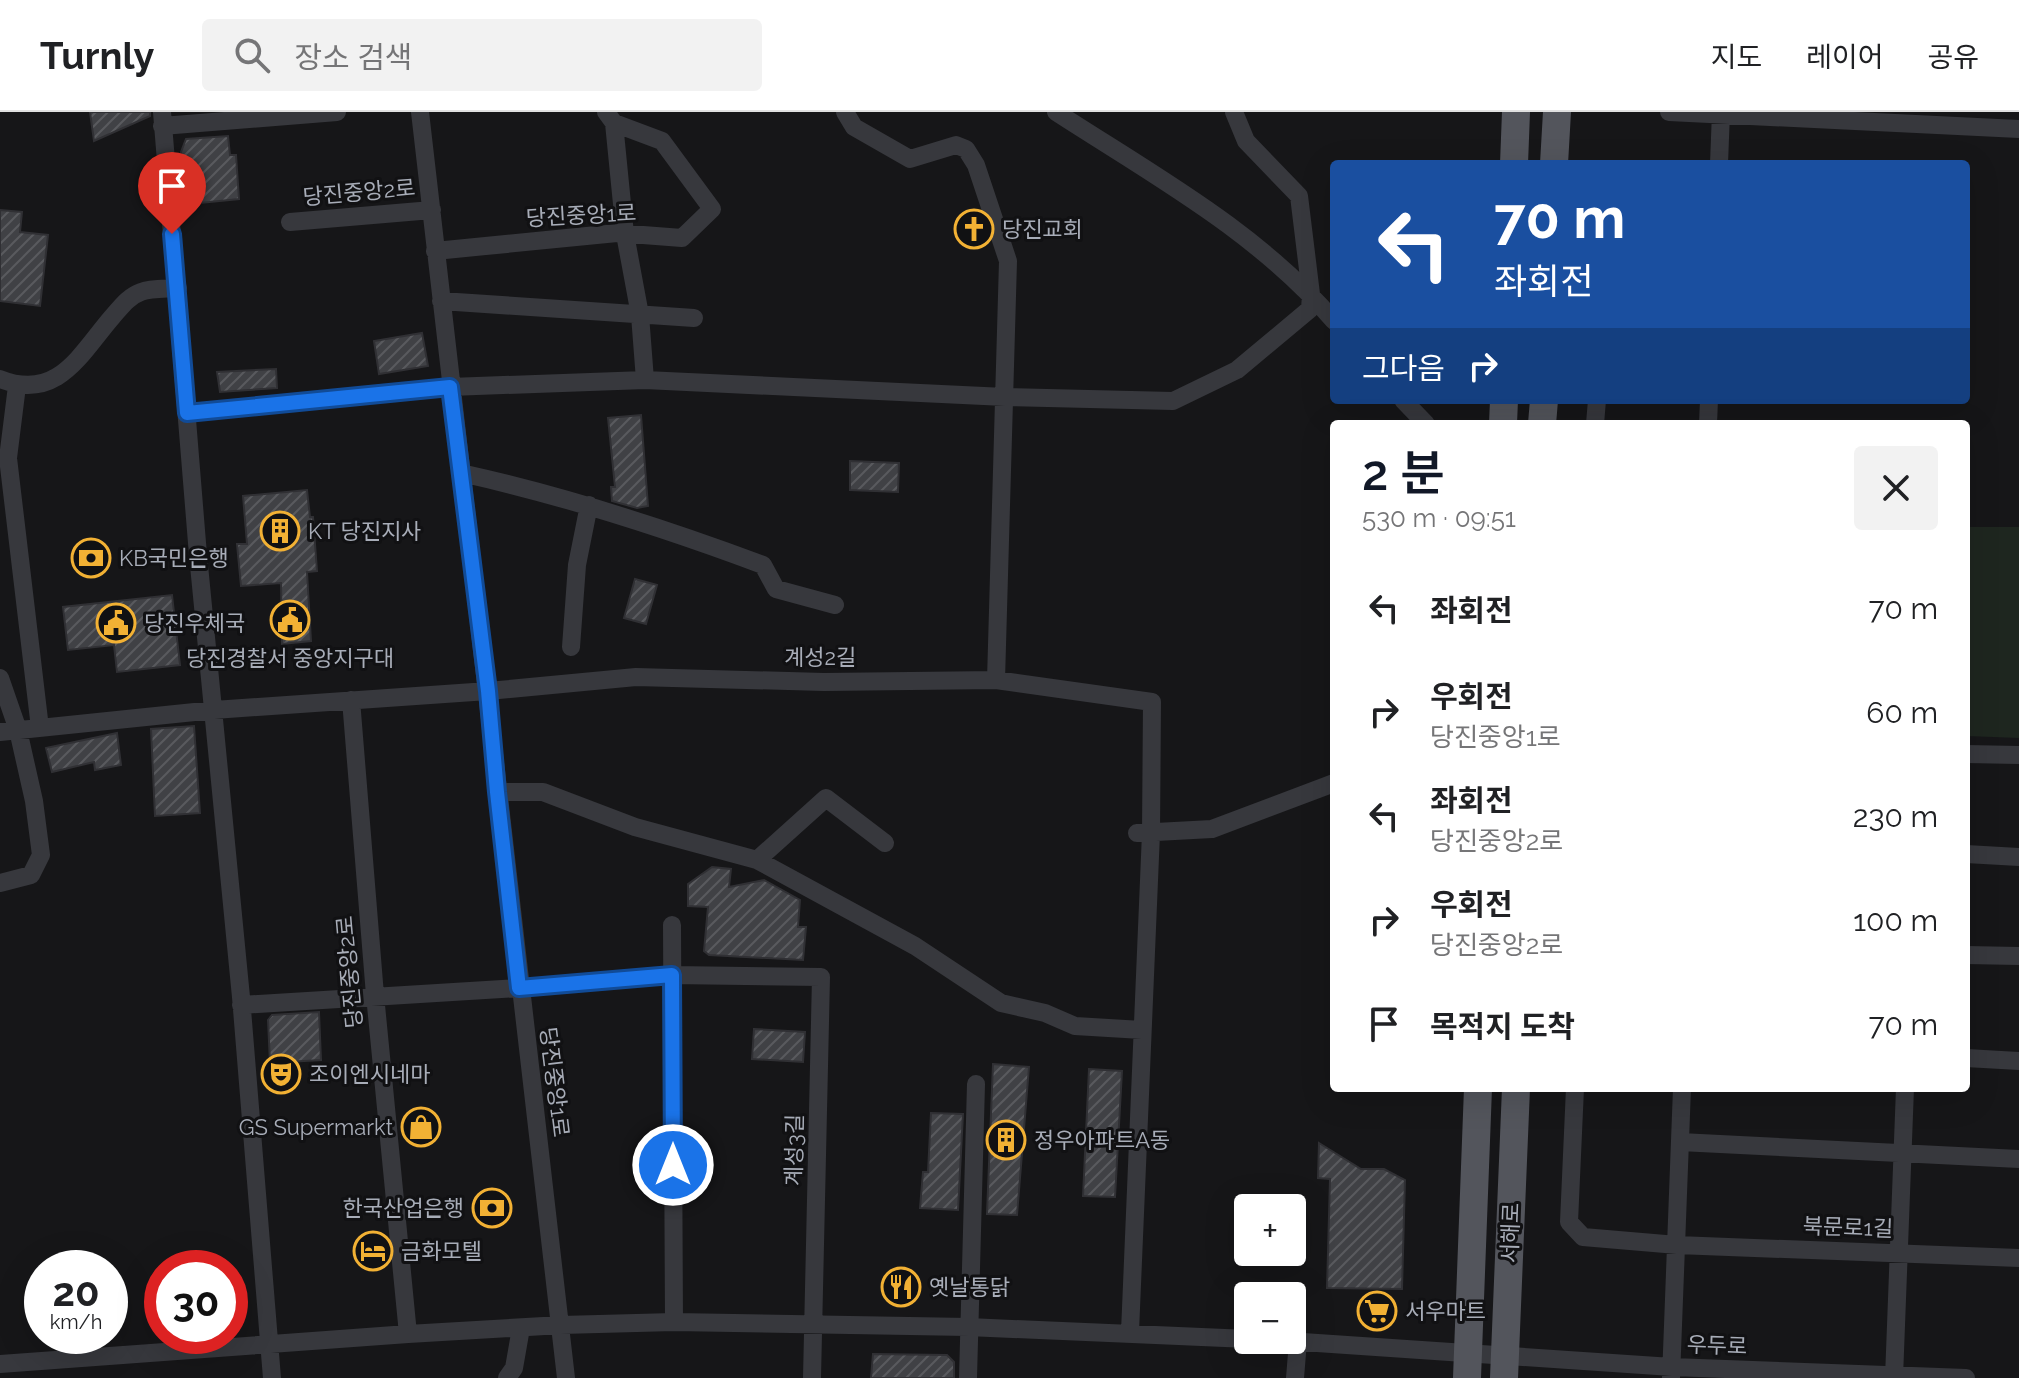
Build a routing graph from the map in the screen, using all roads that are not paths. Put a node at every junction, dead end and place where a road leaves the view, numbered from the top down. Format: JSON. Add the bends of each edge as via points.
{"nodes":[{"id":1,"x":337,"y":112,"type":"edge"},
{"id":2,"x":420,"y":112,"type":"edge"},
{"id":3,"x":845,"y":112,"type":"edge"},
{"id":4,"x":1056,"y":112,"type":"edge"},
{"id":5,"x":1234,"y":112,"type":"edge"},
{"id":6,"x":1516,"y":112,"type":"edge"},
{"id":7,"x":1557,"y":112,"type":"edge"},
{"id":8,"x":1669,"y":112,"type":"edge"},
{"id":9,"x":1721,"y":113,"type":"edge"},
{"id":10,"x":610,"y":118,"type":"edge"},
{"id":11,"x":162,"y":119,"type":"edge"},
{"id":12,"x":2019,"y":129,"type":"edge"},
{"id":13,"x":1514,"y":160,"type":"edge"},
{"id":14,"x":1554,"y":160,"type":"edge"},
{"id":15,"x":1719,"y":160,"type":"edge"},
{"id":16,"x":432,"y":210,"type":"junction"},
{"id":17,"x":290,"y":222,"type":"dead end"},
{"id":18,"x":625,"y":234,"type":"junction"},
{"id":19,"x":435,"y":251,"type":"junction"},
{"id":20,"x":178,"y":288,"type":"junction"},
{"id":21,"x":1311,"y":294,"type":"junction"},
{"id":22,"x":441,"y":301,"type":"junction"},
{"id":23,"x":640,"y":315,"type":"junction"},
{"id":24,"x":1330,"y":316,"type":"edge"},
{"id":25,"x":694,"y":318,"type":"dead end"},
{"id":26,"x":645,"y":380,"type":"junction"},
{"id":27,"x":8,"y":382,"type":"edge"},
{"id":28,"x":450,"y":387,"type":"junction"},
{"id":29,"x":1005,"y":397,"type":"junction"},
{"id":30,"x":1406,"y":404,"type":"edge"},
{"id":31,"x":187,"y":413,"type":"junction"},
{"id":32,"x":1419,"y":420,"type":"edge"},
{"id":33,"x":461,"y":473,"type":"junction"},
{"id":34,"x":589,"y":505,"type":"junction"},
{"id":35,"x":835,"y":605,"type":"dead end"},
{"id":36,"x":571,"y":647,"type":"dead end"},
{"id":37,"x":0,"y":678,"type":"edge"},
{"id":38,"x":996,"y":680,"type":"junction"},
{"id":39,"x":488,"y":691,"type":"junction"},
{"id":40,"x":351,"y":700,"type":"junction"},
{"id":41,"x":214,"y":710,"type":"junction"},
{"id":42,"x":40,"y":728,"type":"junction"},
{"id":43,"x":9,"y":731,"type":"edge"},
{"id":44,"x":1970,"y":754,"type":"edge"},
{"id":45,"x":2019,"y":755,"type":"edge"},
{"id":46,"x":1330,"y":785,"type":"edge"},
{"id":47,"x":497,"y":792,"type":"junction"},
{"id":48,"x":1144,"y":833,"type":"junction"},
{"id":49,"x":885,"y":843,"type":"dead end"},
{"id":50,"x":1970,"y":854,"type":"edge"},
{"id":51,"x":2019,"y":857,"type":"edge"},
{"id":52,"x":757,"y":860,"type":"junction"},
{"id":53,"x":0,"y":883,"type":"edge"},
{"id":54,"x":672,"y":925,"type":"dead end"},
{"id":55,"x":1970,"y":955,"type":"edge"},
{"id":56,"x":2019,"y":956,"type":"edge"},
{"id":57,"x":672,"y":975,"type":"junction"},
{"id":58,"x":519,"y":988,"type":"junction"},
{"id":59,"x":375,"y":995,"type":"junction"},
{"id":60,"x":241,"y":1005,"type":"junction"},
{"id":61,"x":1142,"y":1030,"type":"junction"},
{"id":62,"x":1970,"y":1058,"type":"edge"},
{"id":63,"x":2019,"y":1061,"type":"edge"},
{"id":64,"x":976,"y":1084,"type":"dead end"},
{"id":65,"x":1478,"y":1092,"type":"edge"},
{"id":66,"x":1516,"y":1092,"type":"edge"},
{"id":67,"x":1575,"y":1092,"type":"edge"},
{"id":68,"x":1682,"y":1092,"type":"edge"},
{"id":69,"x":1905,"y":1092,"type":"edge"},
{"id":70,"x":1680,"y":1142,"type":"junction"},
{"id":71,"x":1902,"y":1155,"type":"junction"},
{"id":72,"x":2019,"y":1159,"type":"edge"},
{"id":73,"x":1676,"y":1245,"type":"junction"},
{"id":74,"x":1898,"y":1253,"type":"junction"},
{"id":75,"x":2019,"y":1258,"type":"edge"},
{"id":76,"x":674,"y":1322,"type":"junction"},
{"id":77,"x":561,"y":1325,"type":"junction"},
{"id":78,"x":814,"y":1325,"type":"junction"},
{"id":79,"x":968,"y":1327,"type":"junction"},
{"id":80,"x":521,"y":1328,"type":"junction"},
{"id":81,"x":1130,"y":1332,"type":"junction"},
{"id":82,"x":408,"y":1334,"type":"junction"},
{"id":83,"x":1234,"y":1338,"type":"edge"},
{"id":84,"x":1306,"y":1342,"type":"edge"},
{"id":85,"x":271,"y":1343,"type":"junction"},
{"id":86,"x":1297,"y":1354,"type":"edge"},
{"id":87,"x":91,"y":1355,"type":"joint"},
{"id":88,"x":0,"y":1364,"type":"edge"},
{"id":89,"x":1468,"y":1366,"type":"edge"},
{"id":90,"x":1505,"y":1367,"type":"edge"},
{"id":91,"x":1672,"y":1372,"type":"edge"},
{"id":92,"x":1894,"y":1376,"type":"edge"},
{"id":93,"x":272,"y":1378,"type":"edge"},
{"id":94,"x":507,"y":1378,"type":"edge"},
{"id":95,"x":566,"y":1378,"type":"edge"},
{"id":96,"x":812,"y":1378,"type":"edge"},
{"id":97,"x":968,"y":1378,"type":"edge"},
{"id":98,"x":1295,"y":1378,"type":"edge"},
{"id":99,"x":1966,"y":1378,"type":"edge"}],
"edges":[{"from":1,"to":11,"type":"street"},
{"from":2,"to":16,"type":"street","name":"당진중앙1로"},
{"from":3,"to":29,"type":"street","via":[[854,127],[910,159],[956,145],[966,149],[976,165],[1008,261]]},
{"from":4,"to":21,"type":"street","via":[[1231,225]]},
{"from":5,"to":21,"type":"street","via":[[1246,141],[1299,196]]},
{"from":6,"to":13,"type":"main road"},
{"from":7,"to":14,"type":"main road"},
{"from":8,"to":9,"type":"street"},
{"from":9,"to":12,"type":"street"},
{"from":9,"to":15,"type":"street"},
{"from":10,"to":18,"type":"street"},
{"from":10,"to":18,"type":"street","name":"당진중앙1로","via":[[662,141],[712,209],[682,238]]},
{"from":11,"to":20,"type":"street"},
{"from":16,"to":17,"type":"street","name":"당진중앙2로"},
{"from":16,"to":19,"type":"street","name":"당진중앙1로"},
{"from":18,"to":19,"type":"street","name":"당진중앙1로"},
{"from":18,"to":23,"type":"street"},
{"from":19,"to":22,"type":"street","name":"당진중앙1로"},
{"from":20,"to":27,"type":"street","via":[[142,291],[126,300],[55,380],[43,385]]},
{"from":20,"to":31,"type":"street"},
{"from":21,"to":24,"type":"street"},
{"from":21,"to":29,"type":"street","via":[[1310,309],[1237,370],[1173,401]]},
{"from":22,"to":23,"type":"street"},
{"from":22,"to":28,"type":"street","name":"당진중앙1로"},
{"from":23,"to":25,"type":"street"},
{"from":23,"to":26,"type":"street"},
{"from":26,"to":28,"type":"street"},
{"from":26,"to":29,"type":"street"},
{"from":27,"to":42,"type":"street","via":[[8,458]]},
{"from":28,"to":31,"type":"street"},
{"from":28,"to":33,"type":"street","name":"당진중앙1로"},
{"from":29,"to":38,"type":"street"},
{"from":30,"to":32,"type":"street"},
{"from":31,"to":41,"type":"street"},
{"from":33,"to":34,"type":"street"},
{"from":33,"to":39,"type":"street","name":"당진중앙1로"},
{"from":34,"to":35,"type":"street","via":[[763,565],[776,589]]},
{"from":34,"to":36,"type":"street","via":[[577,565]]},
{"from":37,"to":43,"type":"street"},
{"from":38,"to":39,"type":"street","name":"계성2길","via":[[636,677]]},
{"from":38,"to":48,"type":"street","name":"계성2길","via":[[1152,702]]},
{"from":39,"to":40,"type":"street"},
{"from":39,"to":47,"type":"street","name":"당진중앙1로"},
{"from":40,"to":41,"type":"street"},
{"from":40,"to":59,"type":"street","name":"당진중앙2로"},
{"from":41,"to":42,"type":"street"},
{"from":41,"to":60,"type":"street"},
{"from":42,"to":43,"type":"street"},
{"from":43,"to":53,"type":"street","via":[[34,801],[41,855],[31,875]]},
{"from":44,"to":45,"type":"street"},
{"from":46,"to":48,"type":"street","via":[[1212,829]]},
{"from":47,"to":52,"type":"street","via":[[543,792],[635,827]]},
{"from":47,"to":58,"type":"street","name":"당진중앙1로"},
{"from":48,"to":61,"type":"street"},
{"from":49,"to":52,"type":"street","via":[[826,798]]},
{"from":50,"to":51,"type":"street"},
{"from":52,"to":61,"type":"street","via":[[915,946],[1001,1003],[1075,1026]]},
{"from":54,"to":57,"type":"street"},
{"from":55,"to":56,"type":"street"},
{"from":57,"to":58,"type":"street"},
{"from":57,"to":76,"type":"street"},
{"from":57,"to":78,"type":"street","name":"계성3길","via":[[821,977]]},
{"from":58,"to":59,"type":"street"},
{"from":58,"to":77,"type":"street","name":"당진중앙1로"},
{"from":59,"to":60,"type":"street"},
{"from":59,"to":82,"type":"street","name":"당진중앙2로"},
{"from":60,"to":85,"type":"street"},
{"from":61,"to":81,"type":"street"},
{"from":62,"to":63,"type":"street"},
{"from":64,"to":79,"type":"street"},
{"from":65,"to":89,"type":"main road","name":"서해로"},
{"from":66,"to":90,"type":"main road","name":"서해로"},
{"from":67,"to":73,"type":"street","name":"북문로1길","via":[[1569,1222],[1583,1237]]},
{"from":68,"to":70,"type":"street"},
{"from":69,"to":71,"type":"street"},
{"from":70,"to":71,"type":"street"},
{"from":70,"to":73,"type":"street"},
{"from":71,"to":72,"type":"street"},
{"from":71,"to":74,"type":"street"},
{"from":73,"to":74,"type":"street","name":"북문로1길"},
{"from":73,"to":91,"type":"street"},
{"from":74,"to":75,"type":"street","name":"북문로1길"},
{"from":74,"to":92,"type":"street"},
{"from":76,"to":77,"type":"street"},
{"from":76,"to":78,"type":"street"},
{"from":77,"to":80,"type":"street"},
{"from":77,"to":95,"type":"street","name":"당진중앙1로"},
{"from":78,"to":79,"type":"street"},
{"from":78,"to":96,"type":"street","name":"계성3길"},
{"from":79,"to":81,"type":"street"},
{"from":79,"to":97,"type":"street"},
{"from":80,"to":82,"type":"street"},
{"from":80,"to":94,"type":"street","via":[[514,1368]]},
{"from":81,"to":83,"type":"street"},
{"from":82,"to":85,"type":"street"},
{"from":84,"to":89,"type":"street"},
{"from":85,"to":87,"type":"street"},
{"from":85,"to":93,"type":"street"},
{"from":86,"to":98,"type":"street"},
{"from":87,"to":88,"type":"street"},
{"from":89,"to":90,"type":"street","name":"우두로"},
{"from":90,"to":91,"type":"street","name":"우두로"},
{"from":91,"to":92,"type":"street","name":"우두로"},
{"from":92,"to":99,"type":"street","name":"우두로"}]}
